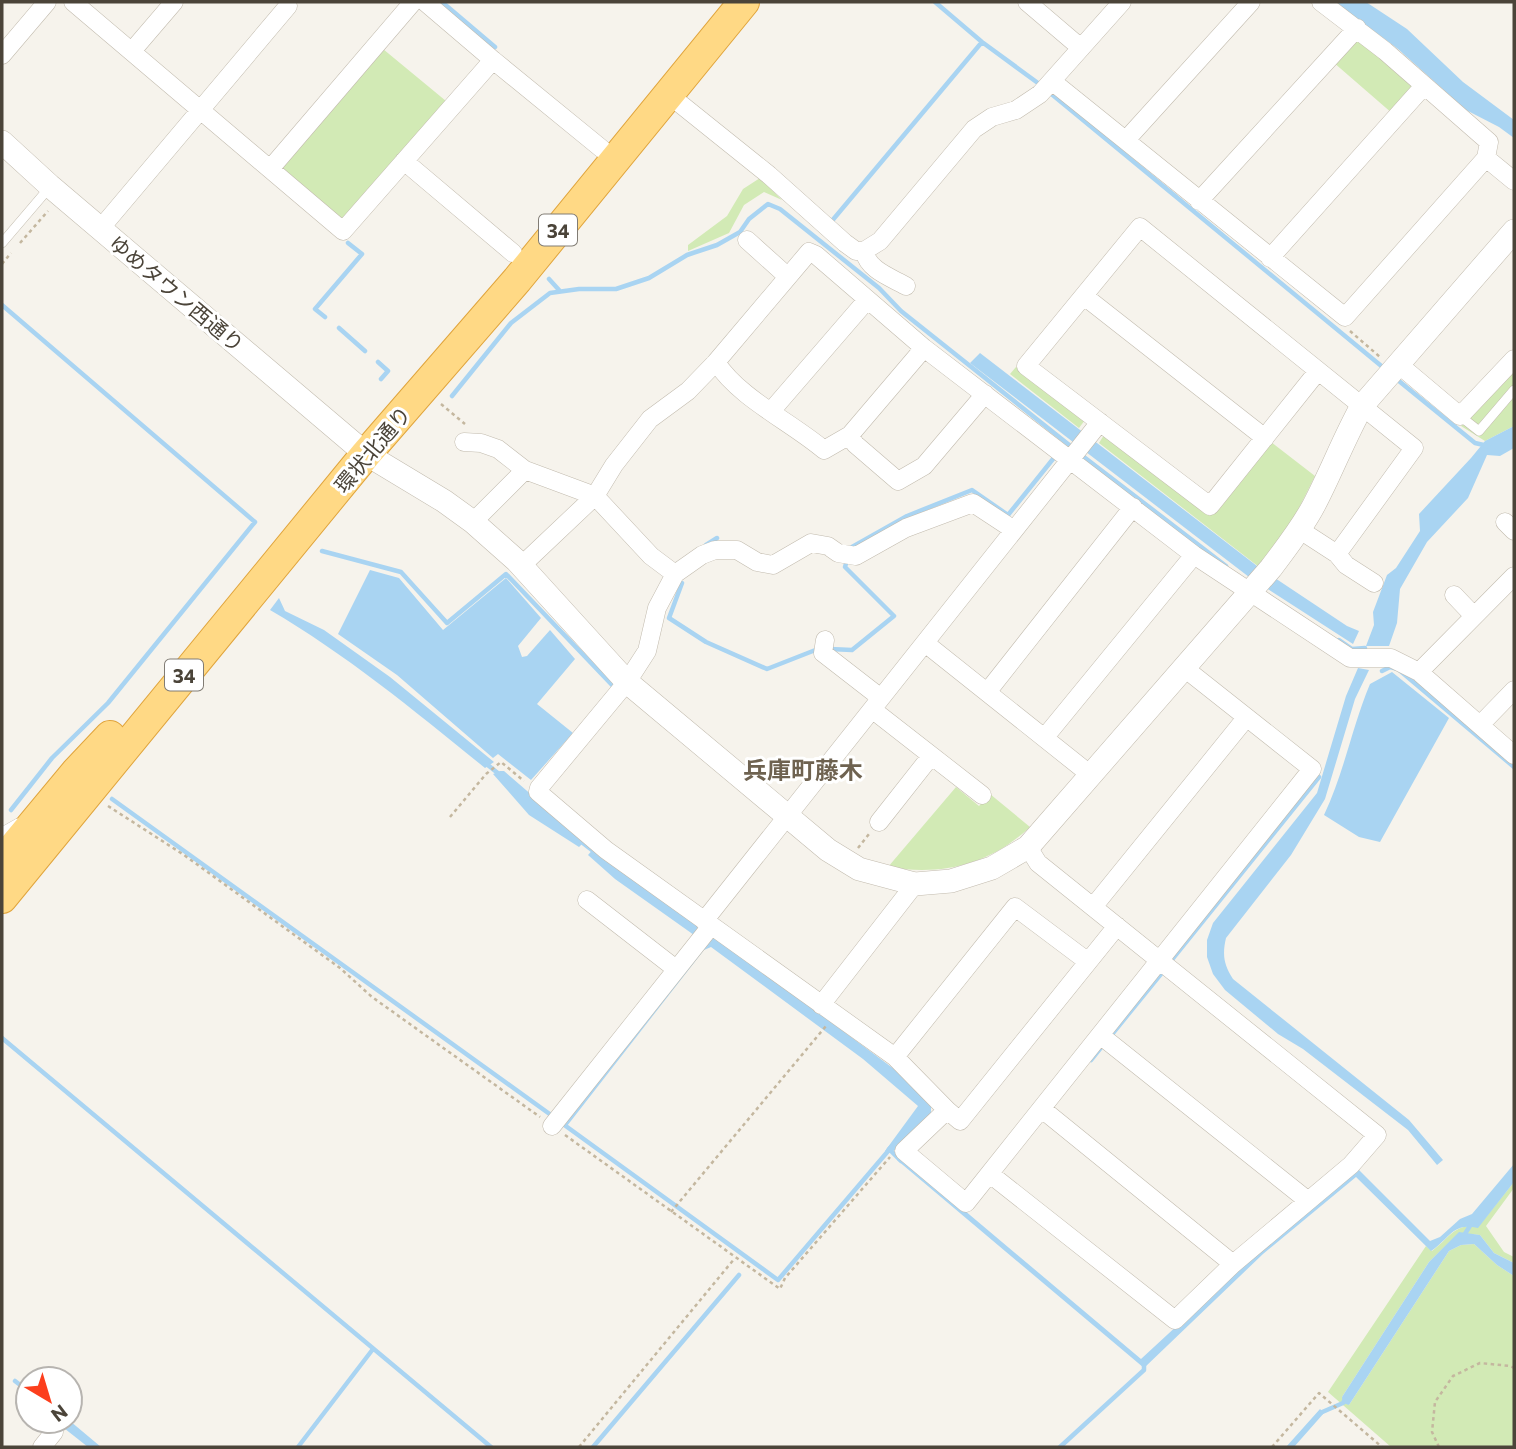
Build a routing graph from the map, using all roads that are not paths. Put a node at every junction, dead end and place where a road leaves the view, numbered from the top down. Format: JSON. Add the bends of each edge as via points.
{"nodes":[{"id":1,"x":47,"y":2,"type":"edge"},
{"id":2,"x":73,"y":2,"type":"edge"},
{"id":3,"x":174,"y":2,"type":"edge"},
{"id":4,"x":413,"y":2,"type":"edge"},
{"id":5,"x":425,"y":2,"type":"edge"},
{"id":6,"x":722,"y":2,"type":"edge"},
{"id":7,"x":744,"y":2,"type":"edge"},
{"id":8,"x":1027,"y":2,"type":"edge"},
{"id":9,"x":1122,"y":2,"type":"edge"},
{"id":10,"x":1251,"y":2,"type":"edge"},
{"id":11,"x":1321,"y":2,"type":"edge"},
{"id":12,"x":288,"y":3,"type":"edge"},
{"id":13,"x":1357,"y":28,"type":"junction"},
{"id":14,"x":1081,"y":48,"type":"junction"},
{"id":15,"x":132,"y":51,"type":"junction"},
{"id":16,"x":2,"y":55,"type":"edge"},
{"id":17,"x":493,"y":60,"type":"junction"},
{"id":18,"x":1423,"y":87,"type":"junction"},
{"id":19,"x":1046,"y":88,"type":"junction"},
{"id":20,"x":668,"y":94,"type":"junction"},
{"id":21,"x":200,"y":108,"type":"junction"},
{"id":22,"x":1126,"y":140,"type":"junction"},
{"id":23,"x":2,"y":142,"type":"edge"},
{"id":24,"x":602,"y":149,"type":"junction"},
{"id":25,"x":1486,"y":158,"type":"junction"},
{"id":26,"x":404,"y":161,"type":"junction"},
{"id":27,"x":270,"y":169,"type":"junction"},
{"id":28,"x":1514,"y":181,"type":"edge"},
{"id":29,"x":52,"y":196,"type":"junction"},
{"id":30,"x":1199,"y":201,"type":"junction"},
{"id":31,"x":100,"y":229,"type":"junction"},
{"id":32,"x":1514,"y":231,"type":"edge"},
{"id":33,"x":747,"y":240,"type":"dead end"},
{"id":34,"x":2,"y":243,"type":"edge"},
{"id":35,"x":864,"y":251,"type":"junction"},
{"id":36,"x":513,"y":253,"type":"junction"},
{"id":37,"x":1270,"y":258,"type":"junction"},
{"id":38,"x":787,"y":276,"type":"junction"},
{"id":39,"x":906,"y":286,"type":"dead end"},
{"id":40,"x":1083,"y":296,"type":"junction"},
{"id":41,"x":867,"y":300,"type":"junction"},
{"id":42,"x":924,"y":348,"type":"junction"},
{"id":43,"x":1514,"y":359,"type":"edge"},
{"id":44,"x":716,"y":362,"type":"junction"},
{"id":45,"x":1392,"y":369,"type":"junction"},
{"id":46,"x":1318,"y":371,"type":"junction"},
{"id":47,"x":1514,"y":390,"type":"edge"},
{"id":48,"x":985,"y":394,"type":"junction"},
{"id":49,"x":1362,"y":406,"type":"junction"},
{"id":50,"x":772,"y":411,"type":"junction"},
{"id":51,"x":1460,"y":416,"type":"junction"},
{"id":52,"x":1100,"y":422,"type":"junction"},
{"id":53,"x":850,"y":435,"type":"junction"},
{"id":54,"x":1265,"y":438,"type":"junction"},
{"id":55,"x":472,"y":442,"type":"road end"},
{"id":56,"x":360,"y":448,"type":"junction"},
{"id":57,"x":1071,"y":458,"type":"junction"},
{"id":58,"x":525,"y":470,"type":"junction"},
{"id":59,"x":595,"y":496,"type":"junction"},
{"id":60,"x":1133,"y":507,"type":"junction"},
{"id":61,"x":473,"y":522,"type":"junction"},
{"id":62,"x":1014,"y":530,"type":"junction"},
{"id":63,"x":1300,"y":530,"type":"junction"},
{"id":64,"x":1337,"y":554,"type":"junction"},
{"id":65,"x":1194,"y":555,"type":"junction"},
{"id":66,"x":521,"y":566,"type":"junction"},
{"id":67,"x":675,"y":574,"type":"junction"},
{"id":68,"x":1514,"y":576,"type":"edge"},
{"id":69,"x":1374,"y":583,"type":"dead end"},
{"id":70,"x":1251,"y":591,"type":"junction"},
{"id":71,"x":1454,"y":595,"type":"dead end"},
{"id":72,"x":1474,"y":616,"type":"junction"},
{"id":73,"x":925,"y":643,"type":"junction"},
{"id":74,"x":824,"y":647,"type":"dead end"},
{"id":75,"x":1183,"y":667,"type":"junction"},
{"id":76,"x":1419,"y":672,"type":"junction"},
{"id":77,"x":628,"y":682,"type":"junction"},
{"id":78,"x":1514,"y":690,"type":"edge"},
{"id":79,"x":988,"y":691,"type":"junction"},
{"id":80,"x":877,"y":704,"type":"junction"},
{"id":81,"x":1246,"y":718,"type":"junction"},
{"id":82,"x":1480,"y":725,"type":"junction"},
{"id":83,"x":112,"y":730,"type":"dead end"},
{"id":84,"x":1045,"y":737,"type":"junction"},
{"id":85,"x":80,"y":753,"type":"dead end"},
{"id":86,"x":1514,"y":755,"type":"edge"},
{"id":87,"x":931,"y":756,"type":"junction"},
{"id":88,"x":1092,"y":776,"type":"junction"},
{"id":89,"x":982,"y":796,"type":"dead end"},
{"id":90,"x":23,"y":817,"type":"dead end"},
{"id":91,"x":788,"y":818,"type":"junction"},
{"id":92,"x":879,"y":822,"type":"road end"},
{"id":93,"x":2,"y":832,"type":"edge"},
{"id":94,"x":1028,"y":847,"type":"junction"},
{"id":95,"x":2,"y":860,"type":"edge"},
{"id":96,"x":915,"y":884,"type":"junction"},
{"id":97,"x":2,"y":898,"type":"edge"},
{"id":98,"x":587,"y":900,"type":"dead end"},
{"id":99,"x":1093,"y":907,"type":"junction"},
{"id":100,"x":707,"y":923,"type":"junction"},
{"id":101,"x":1116,"y":926,"type":"junction"},
{"id":102,"x":1087,"y":961,"type":"junction"},
{"id":103,"x":1164,"y":964,"type":"junction"},
{"id":104,"x":676,"y":969,"type":"junction"},
{"id":105,"x":821,"y":1005,"type":"junction"},
{"id":106,"x":1105,"y":1039,"type":"junction"},
{"id":107,"x":895,"y":1058,"type":"junction"},
{"id":108,"x":947,"y":1110,"type":"junction"},
{"id":109,"x":1046,"y":1112,"type":"junction"},
{"id":110,"x":552,"y":1126,"type":"road end"},
{"id":111,"x":994,"y":1177,"type":"junction"},
{"id":112,"x":1307,"y":1200,"type":"junction"},
{"id":113,"x":1233,"y":1264,"type":"junction"}],
"edges":[{"from":1,"to":16,"type":"street"},
{"from":2,"to":15,"type":"street"},
{"from":3,"to":15,"type":"street"},
{"from":4,"to":27,"type":"street"},
{"from":5,"to":17,"type":"street"},
{"from":6,"to":24,"type":"highway","name":"環状北通り","number":"34"},
{"from":7,"to":20,"type":"highway","name":"環状北通り","number":"34"},
{"from":8,"to":14,"type":"street"},
{"from":9,"to":14,"type":"street"},
{"from":10,"to":22,"type":"street"},
{"from":11,"to":13,"type":"street"},
{"from":12,"to":21,"type":"street"},
{"from":13,"to":18,"type":"street"},
{"from":13,"to":30,"type":"street"},
{"from":14,"to":19,"type":"street"},
{"from":15,"to":21,"type":"street"},
{"from":17,"to":24,"type":"street"},
{"from":17,"to":26,"type":"street"},
{"from":18,"to":25,"type":"street","via":[[1489,142]]},
{"from":18,"to":37,"type":"street"},
{"from":19,"to":22,"type":"street"},
{"from":19,"to":35,"type":"street","via":[[1016,110],[982,122],[880,242]]},
{"from":20,"to":35,"type":"street","via":[[769,175],[826,228],[856,251]]},
{"from":20,"to":56,"type":"highway","name":"環状北通り","number":"34","via":[[517,280]]},
{"from":21,"to":27,"type":"street"},
{"from":21,"to":31,"type":"street"},
{"from":22,"to":30,"type":"street"},
{"from":23,"to":29,"type":"street","name":"ゆめタウン西通り"},
{"from":24,"to":36,"type":"highway","name":"環状北通り","number":"34"},
{"from":25,"to":28,"type":"street"},
{"from":25,"to":37,"type":"street","via":[[1345,317]]},
{"from":26,"to":27,"type":"street","via":[[344,231]]},
{"from":26,"to":36,"type":"street"},
{"from":29,"to":31,"type":"street","name":"ゆめタウン西通り"},
{"from":29,"to":34,"type":"lane"},
{"from":30,"to":37,"type":"street"},
{"from":31,"to":56,"type":"street","name":"ゆめタウン西通り"},
{"from":32,"to":45,"type":"street","name":"ゆめタウン西通り"},
{"from":33,"to":38,"type":"street"},
{"from":35,"to":39,"type":"street","via":[[872,266]]},
{"from":36,"to":56,"type":"highway","name":"環状北通り","number":"34"},
{"from":38,"to":41,"type":"street","via":[[808,252]]},
{"from":38,"to":44,"type":"street"},
{"from":40,"to":46,"type":"street","via":[[1140,227]]},
{"from":40,"to":52,"type":"street","via":[[1026,366]]},
{"from":40,"to":54,"type":"street"},
{"from":41,"to":42,"type":"street"},
{"from":41,"to":50,"type":"street"},
{"from":42,"to":48,"type":"street"},
{"from":42,"to":53,"type":"street"},
{"from":43,"to":51,"type":"street"},
{"from":44,"to":50,"type":"street","via":[[723,373]]},
{"from":44,"to":59,"type":"street","via":[[688,391],[650,419]]},
{"from":45,"to":49,"type":"street","name":"ゆめタウン西通り"},
{"from":45,"to":51,"type":"street"},
{"from":46,"to":49,"type":"street"},
{"from":46,"to":54,"type":"street"},
{"from":47,"to":51,"type":"lane","via":[[1479,431]]},
{"from":48,"to":53,"type":"street","via":[[924,466],[898,481]]},
{"from":48,"to":57,"type":"street"},
{"from":49,"to":63,"type":"street","name":"ゆめタウン西通り"},
{"from":49,"to":64,"type":"street","via":[[1414,448]]},
{"from":50,"to":53,"type":"street","via":[[824,450]]},
{"from":52,"to":54,"type":"street","via":[[1210,506]]},
{"from":52,"to":57,"type":"street"},
{"from":55,"to":58,"type":"street","via":[[498,449]]},
{"from":56,"to":61,"type":"street","name":"ゆめタウン西通り"},
{"from":56,"to":95,"type":"highway","name":"環状北通り","number":"34"},
{"from":56,"to":97,"type":"highway","name":"環状北通り","number":"34"},
{"from":57,"to":60,"type":"street"},
{"from":57,"to":62,"type":"street"},
{"from":58,"to":59,"type":"street"},
{"from":58,"to":61,"type":"street"},
{"from":59,"to":66,"type":"street"},
{"from":59,"to":67,"type":"street","via":[[651,556]]},
{"from":60,"to":65,"type":"street"},
{"from":60,"to":79,"type":"street"},
{"from":61,"to":66,"type":"street","name":"ゆめタウン西通り"},
{"from":62,"to":67,"type":"street","via":[[974,503],[906,528],[856,556],[811,543],[773,565],[737,550],[715,550]]},
{"from":62,"to":73,"type":"street"},
{"from":63,"to":64,"type":"street"},
{"from":63,"to":70,"type":"street","name":"ゆめタウン西通り"},
{"from":64,"to":69,"type":"street"},
{"from":65,"to":70,"type":"street"},
{"from":65,"to":84,"type":"street"},
{"from":66,"to":77,"type":"street","name":"ゆめタウン西通り"},
{"from":67,"to":77,"type":"street","via":[[656,608],[646,651]]},
{"from":68,"to":72,"type":"street"},
{"from":70,"to":75,"type":"street","name":"ゆめタウン西通り"},
{"from":70,"to":76,"type":"street","via":[[1350,658],[1391,658]]},
{"from":71,"to":72,"type":"street"},
{"from":72,"to":76,"type":"street"},
{"from":73,"to":79,"type":"street"},
{"from":73,"to":80,"type":"street"},
{"from":74,"to":80,"type":"street"},
{"from":75,"to":81,"type":"street"},
{"from":75,"to":88,"type":"street","name":"ゆめタウン西通り"},
{"from":76,"to":82,"type":"street"},
{"from":77,"to":91,"type":"street","name":"ゆめタウン西通り"},
{"from":77,"to":100,"type":"street","via":[[538,792],[606,850]]},
{"from":78,"to":82,"type":"street"},
{"from":79,"to":84,"type":"street"},
{"from":80,"to":87,"type":"street"},
{"from":80,"to":91,"type":"street"},
{"from":81,"to":99,"type":"street"},
{"from":81,"to":103,"type":"street","via":[[1312,769]]},
{"from":82,"to":86,"type":"street"},
{"from":83,"to":85,"type":"lane"},
{"from":84,"to":88,"type":"street"},
{"from":87,"to":89,"type":"street"},
{"from":87,"to":92,"type":"street"},
{"from":88,"to":94,"type":"street","name":"ゆめタウン西通り"},
{"from":90,"to":93,"type":"lane"},
{"from":91,"to":96,"type":"street","name":"ゆめタウン西通り","via":[[859,869]]},
{"from":91,"to":100,"type":"street"},
{"from":94,"to":96,"type":"street","name":"ゆめタウン西通り","via":[[992,868],[951,881]]},
{"from":94,"to":99,"type":"street","via":[[1038,863]]},
{"from":96,"to":105,"type":"street"},
{"from":98,"to":104,"type":"street"},
{"from":99,"to":101,"type":"street"},
{"from":100,"to":104,"type":"street"},
{"from":100,"to":105,"type":"street"},
{"from":101,"to":102,"type":"street"},
{"from":101,"to":103,"type":"street"},
{"from":102,"to":107,"type":"street","via":[[1015,907]]},
{"from":102,"to":108,"type":"street","via":[[960,1121]]},
{"from":103,"to":106,"type":"street"},
{"from":103,"to":112,"type":"street","via":[[1377,1135],[1350,1165]]},
{"from":104,"to":110,"type":"street"},
{"from":105,"to":107,"type":"street"},
{"from":106,"to":109,"type":"street"},
{"from":106,"to":112,"type":"street"},
{"from":107,"to":108,"type":"street"},
{"from":108,"to":111,"type":"street","via":[[904,1151],[966,1203]]},
{"from":109,"to":111,"type":"street"},
{"from":109,"to":113,"type":"street"},
{"from":111,"to":113,"type":"street","via":[[1175,1320]]},
{"from":112,"to":113,"type":"street"}]}
